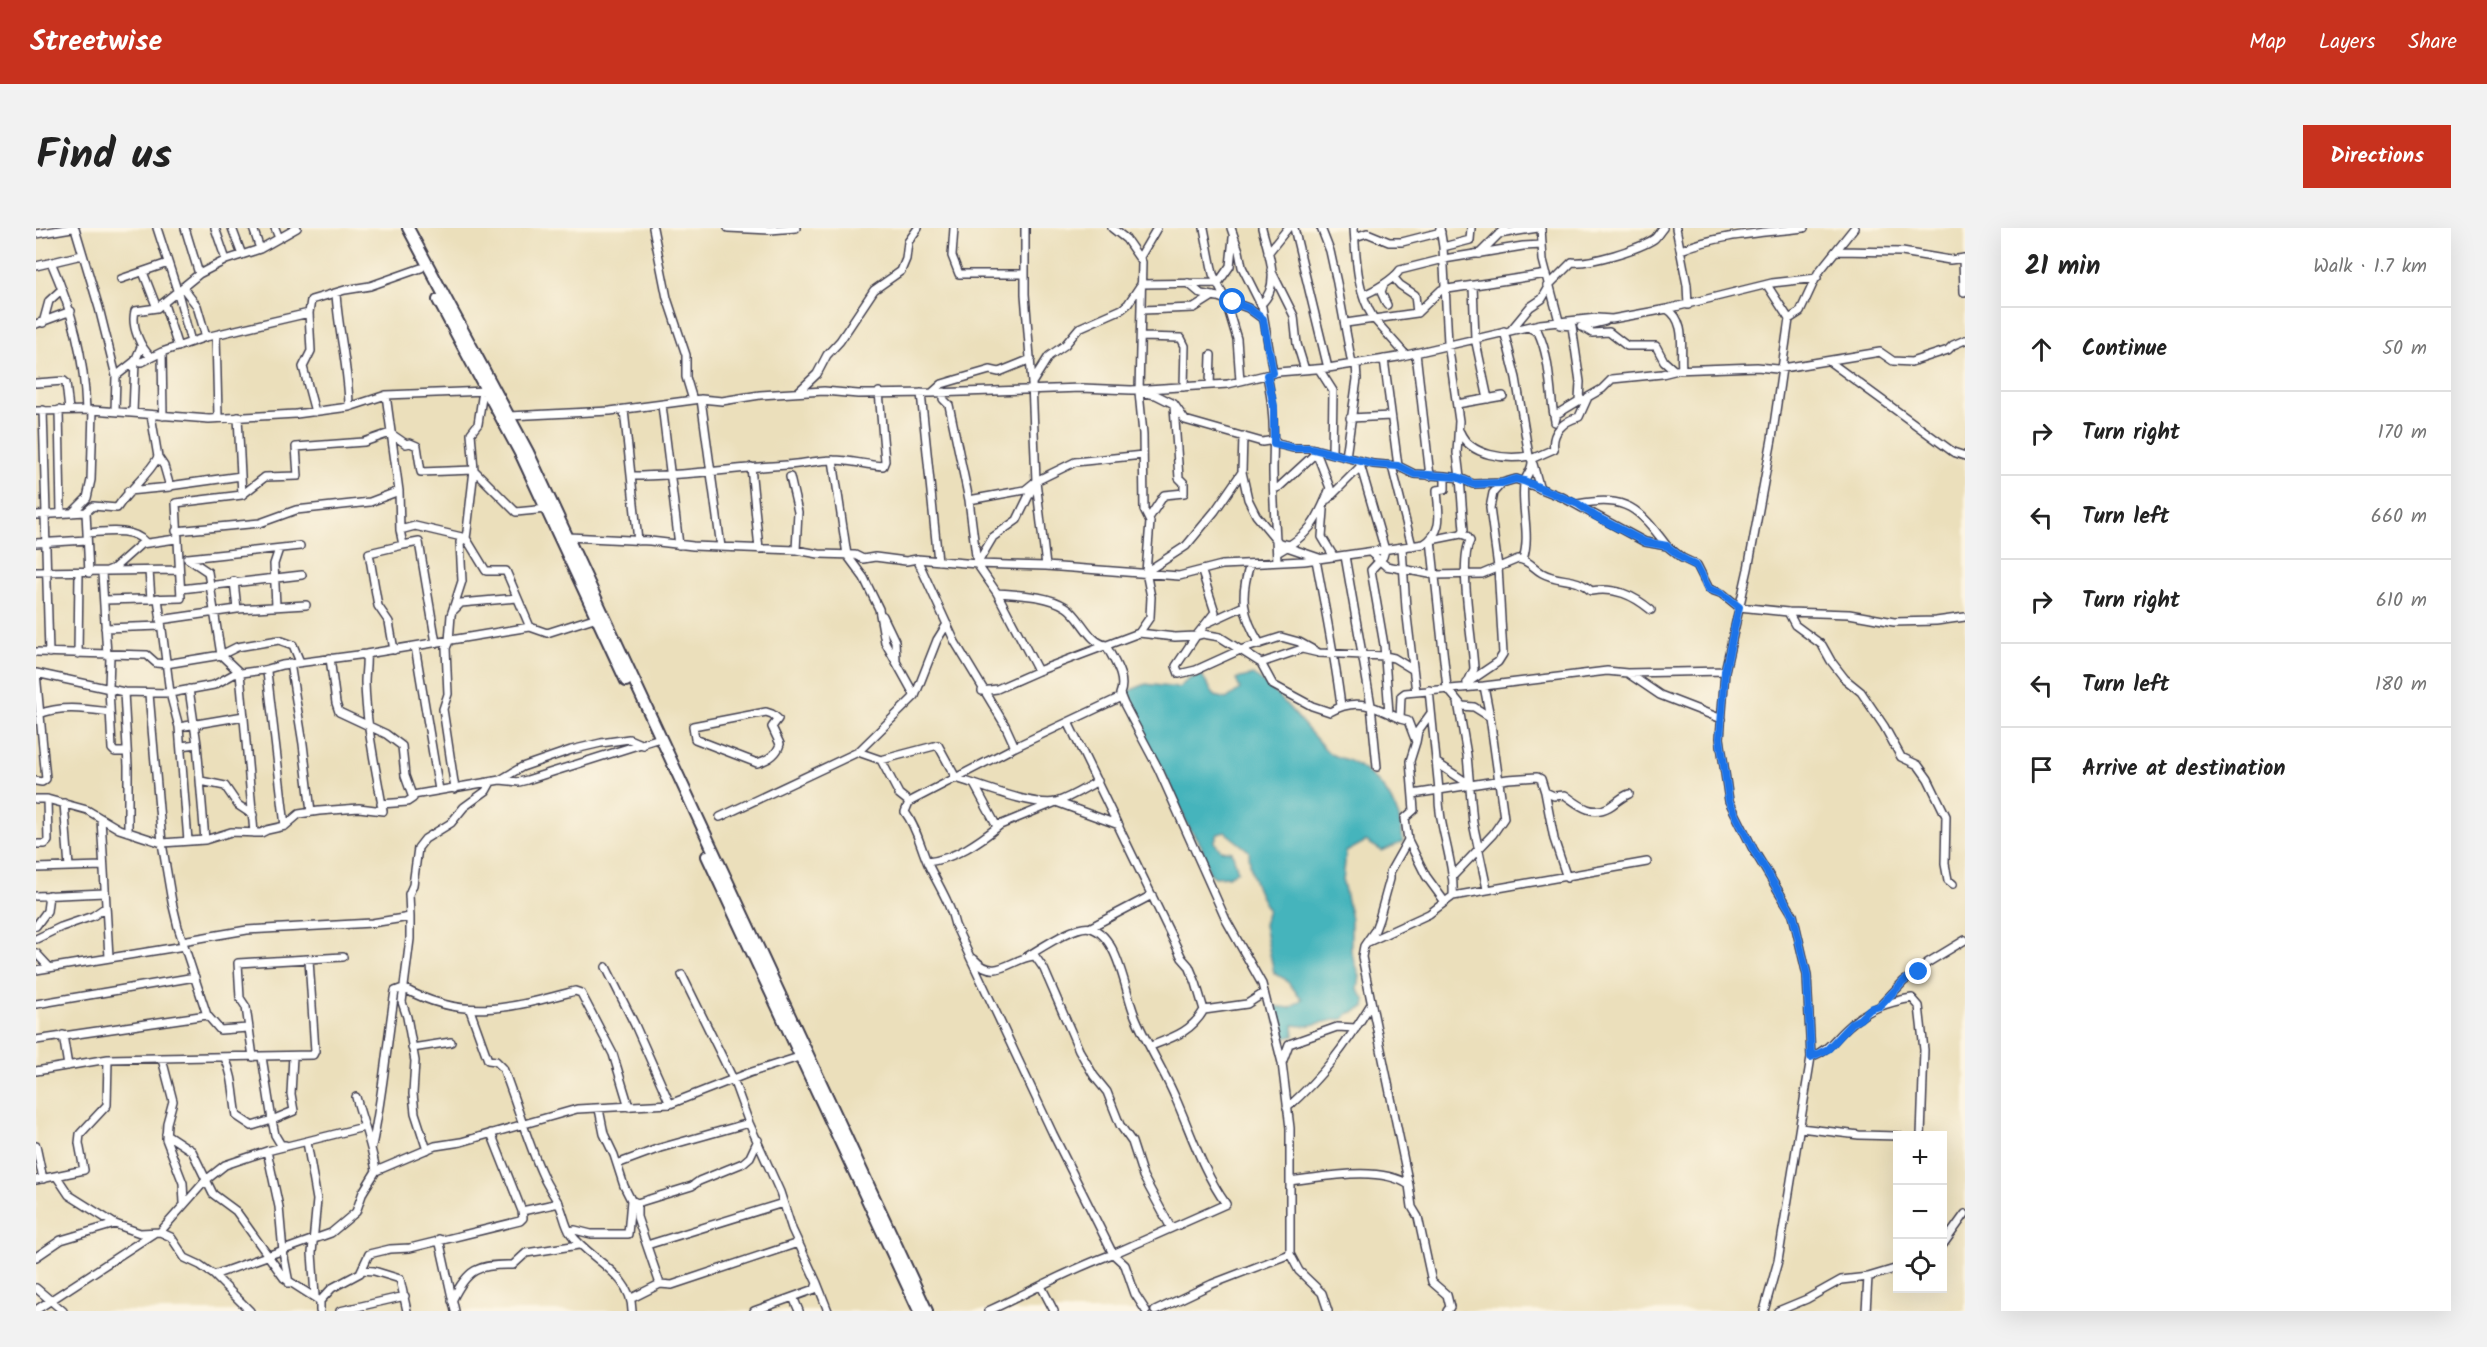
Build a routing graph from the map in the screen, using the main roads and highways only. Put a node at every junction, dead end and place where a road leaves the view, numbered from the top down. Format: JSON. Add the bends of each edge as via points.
{"nodes":[{"id":1,"x":400,"y":228,"type":"edge"},
{"id":2,"x":408,"y":228,"type":"edge"},
{"id":3,"x":658,"y":739,"type":"junction"},
{"id":4,"x":814,"y":1079,"type":"junction"},
{"id":5,"x":919,"y":1311,"type":"edge"},
{"id":6,"x":927,"y":1311,"type":"edge"}],
"edges":[{"from":1,"to":3,"type":"highway","via":[[513,439]]},
{"from":2,"to":3,"type":"highway","via":[[509,416]]},
{"from":3,"to":4,"type":"highway"},
{"from":3,"to":4,"type":"highway","via":[[799,1057]]},
{"from":4,"to":5,"type":"highway"},
{"from":4,"to":6,"type":"highway"}]}
